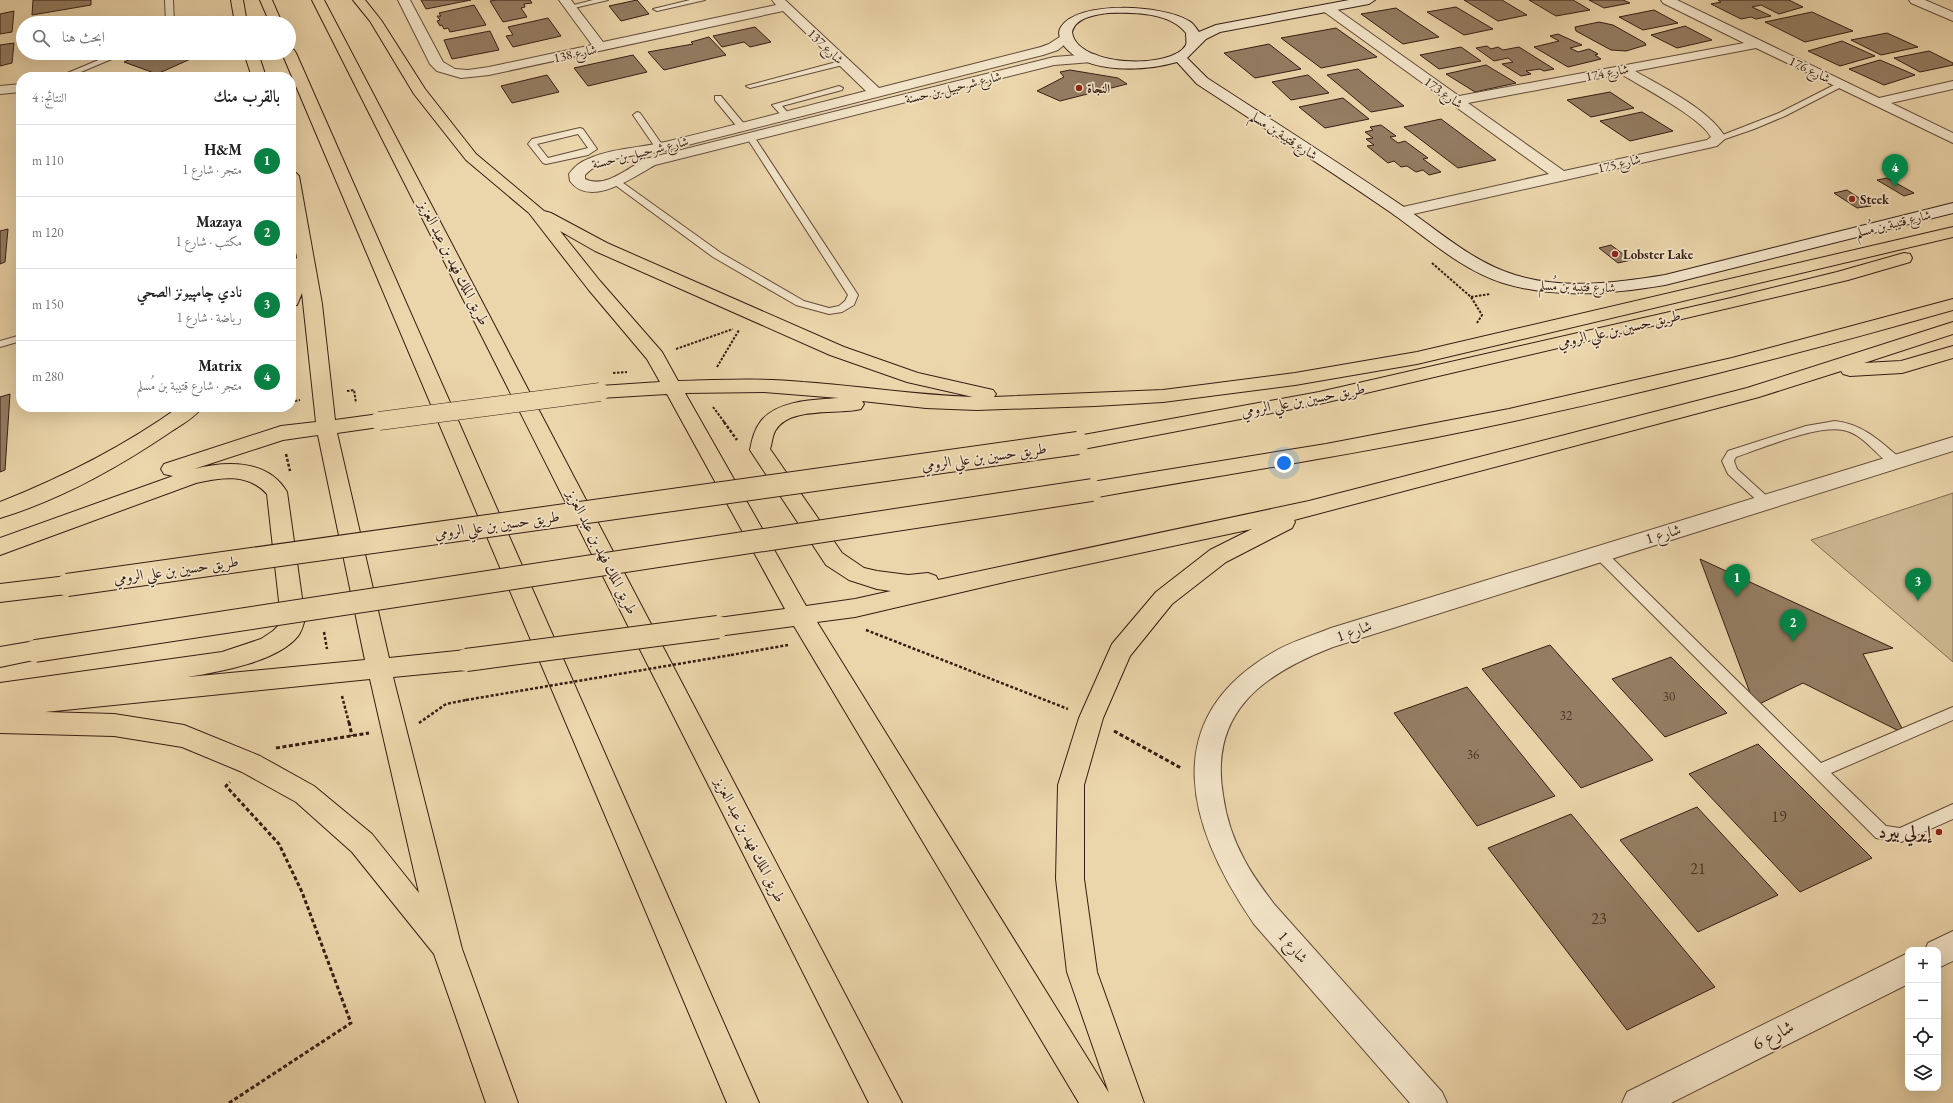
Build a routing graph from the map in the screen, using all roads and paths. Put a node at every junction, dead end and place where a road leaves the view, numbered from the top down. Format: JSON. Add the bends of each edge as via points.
{"nodes":[{"id":1,"x":169,"y":0,"type":"edge"},
{"id":2,"x":237,"y":0,"type":"edge"},
{"id":3,"x":266,"y":0,"type":"edge"},
{"id":4,"x":318,"y":0,"type":"edge"},
{"id":5,"x":359,"y":0,"type":"edge"},
{"id":6,"x":404,"y":0,"type":"edge"},
{"id":7,"x":604,"y":0,"type":"edge"},
{"id":8,"x":701,"y":0,"type":"edge"},
{"id":9,"x":1309,"y":0,"type":"edge"},
{"id":10,"x":1369,"y":0,"type":"edge"},
{"id":11,"x":1667,"y":0,"type":"edge"},
{"id":12,"x":1915,"y":0,"type":"edge"},
{"id":13,"x":781,"y":3,"type":"edge"},
{"id":14,"x":568,"y":4,"type":"edge"},
{"id":15,"x":1085,"y":6,"type":"edge"},
{"id":16,"x":1327,"y":8,"type":"junction"},
{"id":17,"x":658,"y":9,"type":"dead end"},
{"id":18,"x":170,"y":16,"type":"edge"},
{"id":19,"x":240,"y":16,"type":"edge"},
{"id":20,"x":273,"y":16,"type":"edge"},
{"id":21,"x":1170,"y":17,"type":"junction"},
{"id":22,"x":1212,"y":17,"type":"dead end"},
{"id":23,"x":1953,"y":17,"type":"edge"},
{"id":24,"x":1196,"y":18,"type":"dead end"},
{"id":25,"x":1065,"y":39,"type":"junction"},
{"id":26,"x":1192,"y":44,"type":"junction"},
{"id":27,"x":1758,"y":44,"type":"junction"},
{"id":28,"x":600,"y":47,"type":"junction"},
{"id":29,"x":1179,"y":57,"type":"junction"},
{"id":30,"x":1092,"y":58,"type":"junction"},
{"id":31,"x":104,"y":60,"type":"edge"},
{"id":32,"x":253,"y":60,"type":"edge"},
{"id":33,"x":292,"y":60,"type":"edge"},
{"id":34,"x":844,"y":62,"type":"junction"},
{"id":35,"x":1149,"y":64,"type":"junction"},
{"id":36,"x":1622,"y":69,"type":"junction"},
{"id":37,"x":74,"y":72,"type":"edge"},
{"id":38,"x":257,"y":72,"type":"edge"},
{"id":39,"x":1202,"y":81,"type":"junction"},
{"id":40,"x":1842,"y":84,"type":"junction"},
{"id":41,"x":1953,"y":85,"type":"edge"},
{"id":42,"x":750,"y":86,"type":"dead end"},
{"id":43,"x":16,"y":88,"type":"edge"},
{"id":44,"x":839,"y":88,"type":"dead end"},
{"id":45,"x":0,"y":90,"type":"edge"},
{"id":46,"x":875,"y":92,"type":"junction"},
{"id":47,"x":718,"y":98,"type":"dead end"},
{"id":48,"x":1456,"y":101,"type":"junction"},
{"id":49,"x":1878,"y":102,"type":"junction"},
{"id":50,"x":637,"y":115,"type":"dead end"},
{"id":51,"x":786,"y":115,"type":"junction"},
{"id":52,"x":746,"y":132,"type":"junction"},
{"id":53,"x":1719,"y":138,"type":"junction"},
{"id":54,"x":1953,"y":139,"type":"edge"},
{"id":55,"x":660,"y":148,"type":"junction"},
{"id":56,"x":589,"y":158,"type":"junction"},
{"id":57,"x":1561,"y":176,"type":"junction"},
{"id":58,"x":616,"y":182,"type":"junction"},
{"id":59,"x":296,"y":206,"type":"edge"},
{"id":60,"x":1953,"y":208,"type":"edge"},
{"id":61,"x":535,"y":210,"type":"junction"},
{"id":62,"x":1400,"y":212,"type":"junction"},
{"id":63,"x":1953,"y":232,"type":"edge"},
{"id":64,"x":301,"y":235,"type":"junction"},
{"id":65,"x":1953,"y":243,"type":"edge"},
{"id":66,"x":1427,"y":259,"type":"dead end"},
{"id":67,"x":296,"y":287,"type":"edge"},
{"id":68,"x":1953,"y":304,"type":"edge"},
{"id":69,"x":1476,"y":324,"type":"dead end"},
{"id":70,"x":741,"y":326,"type":"dead end"},
{"id":71,"x":1953,"y":328,"type":"edge"},
{"id":72,"x":16,"y":339,"type":"edge"},
{"id":73,"x":0,"y":344,"type":"edge"},
{"id":74,"x":1953,"y":352,"type":"edge"},
{"id":75,"x":655,"y":356,"type":"junction"},
{"id":76,"x":1821,"y":371,"type":"junction"},
{"id":77,"x":627,"y":372,"type":"dead end"},
{"id":78,"x":674,"y":387,"type":"junction"},
{"id":79,"x":907,"y":400,"type":"junction"},
{"id":80,"x":1032,"y":403,"type":"junction"},
{"id":81,"x":184,"y":412,"type":"edge"},
{"id":82,"x":326,"y":427,"type":"junction"},
{"id":83,"x":1953,"y":444,"type":"edge"},
{"id":84,"x":1897,"y":462,"type":"junction"},
{"id":85,"x":1766,"y":502,"type":"junction"},
{"id":86,"x":1309,"y":509,"type":"junction"},
{"id":87,"x":0,"y":510,"type":"edge"},
{"id":88,"x":0,"y":534,"type":"edge"},
{"id":89,"x":0,"y":547,"type":"edge"},
{"id":90,"x":1600,"y":554,"type":"junction"},
{"id":91,"x":1009,"y":572,"type":"junction"},
{"id":92,"x":0,"y":593,"type":"edge"},
{"id":93,"x":800,"y":615,"type":"junction"},
{"id":94,"x":867,"y":630,"type":"dead end"},
{"id":95,"x":731,"y":655,"type":"dead end"},
{"id":96,"x":0,"y":657,"type":"edge"},
{"id":97,"x":379,"y":668,"type":"junction"},
{"id":98,"x":0,"y":693,"type":"edge"},
{"id":99,"x":0,"y":708,"type":"edge"},
{"id":100,"x":1953,"y":713,"type":"edge"},
{"id":101,"x":1091,"y":718,"type":"junction"},
{"id":102,"x":0,"y":722,"type":"edge"},
{"id":103,"x":1118,"y":724,"type":"dead end"},
{"id":104,"x":393,"y":728,"type":"junction"},
{"id":105,"x":1116,"y":732,"type":"junction"},
{"id":106,"x":251,"y":764,"type":"junction"},
{"id":107,"x":1820,"y":771,"type":"junction"},
{"id":108,"x":1208,"y":783,"type":"junction"},
{"id":109,"x":1953,"y":811,"type":"edge"},
{"id":110,"x":1953,"y":945,"type":"edge"},
{"id":111,"x":447,"y":949,"type":"junction"},
{"id":112,"x":1941,"y":951,"type":"edge"},
{"id":113,"x":1905,"y":970,"type":"edge"},
{"id":114,"x":229,"y":1103,"type":"edge"},
{"id":115,"x":502,"y":1103,"type":"edge"},
{"id":116,"x":743,"y":1103,"type":"edge"},
{"id":117,"x":886,"y":1103,"type":"edge"},
{"id":118,"x":1097,"y":1103,"type":"edge"},
{"id":119,"x":1128,"y":1103,"type":"edge"},
{"id":120,"x":1431,"y":1103,"type":"edge"},
{"id":121,"x":1638,"y":1103,"type":"edge"}],
"edges":[{"from":1,"to":18,"type":"lane"},
{"from":2,"to":19,"type":"highway"},
{"from":3,"to":20,"type":"highway"},
{"from":4,"to":117,"type":"highway","name":"طريق الملك فهد بن عبد العزيز"},
{"from":5,"to":61,"type":"highway","via":[[375,20],[419,91],[471,157]]},
{"from":6,"to":28,"type":"street","name":"شارع 138","via":[[437,64],[445,71],[453,73],[484,72]]},
{"from":7,"to":14,"type":"lane"},
{"from":8,"to":17,"type":"lane"},
{"from":9,"to":22,"type":"street"},
{"from":10,"to":16,"type":"street"},
{"from":11,"to":27,"type":"street","name":"شارع 176"},
{"from":12,"to":23,"type":"street"},
{"from":13,"to":28,"type":"street","name":"شارع 138"},
{"from":13,"to":34,"type":"street","name":"شارع 137"},
{"from":14,"to":28,"type":"street"},
{"from":15,"to":21,"type":"street","via":[[1151,11]]},
{"from":15,"to":25,"type":"street","via":[[1068,24]]},
{"from":16,"to":26,"type":"street","via":[[1216,29],[1201,36]]},
{"from":16,"to":48,"type":"street","name":"شارع 173"},
{"from":21,"to":24,"type":"street"},
{"from":21,"to":26,"type":"street","via":[[1189,29]]},
{"from":25,"to":30,"type":"street","via":[[1073,49]]},
{"from":25,"to":46,"type":"street","name":"شارع شرحبيل بن حسنة","via":[[1053,47],[1038,52]]},
{"from":26,"to":29,"type":"street"},
{"from":27,"to":36,"type":"street","name":"شارع 174"},
{"from":27,"to":40,"type":"street","name":"شارع 176"},
{"from":29,"to":35,"type":"street"},
{"from":29,"to":39,"type":"street","name":"شارع قتيبة بن مُسلم"},
{"from":30,"to":35,"type":"street","via":[[1114,64]]},
{"from":30,"to":52,"type":"street","name":"شارع شرحبيل بن حسنة","via":[[1054,61]]},
{"from":31,"to":37,"type":"lane"},
{"from":32,"to":38,"type":"highway"},
{"from":33,"to":116,"type":"highway"},
{"from":34,"to":42,"type":"lane"},
{"from":34,"to":46,"type":"street","name":"شارع 137"},
{"from":35,"to":39,"type":"street","name":"شارع قتيبة بن مُسلم"},
{"from":36,"to":48,"type":"street","name":"شارع 174"},
{"from":36,"to":53,"type":"street","via":[[1696,115],[1714,129]]},
{"from":39,"to":62,"type":"street","name":"شارع قتيبة بن مُسلم"},
{"from":40,"to":49,"type":"street","name":"شارع 176"},
{"from":40,"to":53,"type":"lane","via":[[1780,117]]},
{"from":41,"to":49,"type":"street"},
{"from":43,"to":45,"type":"street"},
{"from":44,"to":51,"type":"lane","via":[[776,105]]},
{"from":46,"to":51,"type":"street","name":"شارع شرحبيل بن حسنة"},
{"from":47,"to":52,"type":"lane"},
{"from":48,"to":57,"type":"street","name":"شارع 173"},
{"from":49,"to":54,"type":"street","name":"شارع 176"},
{"from":50,"to":55,"type":"lane"},
{"from":51,"to":52,"type":"street","name":"شارع شرحبيل بن حسنة"},
{"from":52,"to":55,"type":"street","name":"شارع شرحبيل بن حسنة"},
{"from":52,"to":58,"type":"street","name":"شارع شرحبيل بن حسنة","via":[[650,162]]},
{"from":52,"to":58,"type":"lane","via":[[853,295],[850,303],[842,309],[829,311],[800,303],[716,255]]},
{"from":53,"to":57,"type":"street","name":"شارع 175","via":[[1712,143]]},
{"from":55,"to":56,"type":"street","name":"شارع شرحبيل بن حسنة"},
{"from":56,"to":56,"type":"lane","via":[[593,149],[580,131],[532,144],[546,161]]},
{"from":56,"to":58,"type":"street","name":"شارع شرحبيل بن حسنة","via":[[577,174],[578,181],[584,186]]},
{"from":57,"to":62,"type":"street","name":"شارع 175"},
{"from":59,"to":64,"type":"highway"},
{"from":60,"to":62,"type":"street","name":"شارع قتيبة بن مُسلم","via":[[1665,280],[1600,289],[1546,287],[1496,274],[1467,258]]},
{"from":61,"to":75,"type":"highway","via":[[594,285]]},
{"from":61,"to":80,"type":"highway","via":[[601,247],[837,351],[914,378]]},
{"from":63,"to":80,"type":"highway","via":[[1418,358],[1225,389],[1163,396]]},
{"from":64,"to":67,"type":"highway","via":[[299,278]]},
{"from":64,"to":82,"type":"highway","via":[[313,304]]},
{"from":65,"to":92,"type":"highway","name":"طريق حسين بن علي الرومي","bridge":true,"via":[[1835,278],[1457,367],[1319,398],[1078,443]]},
{"from":66,"to":69,"type":"path","via":[[1471,297],[1482,315]]},
{"from":68,"to":96,"type":"highway","bridge":true,"via":[[1781,352],[1494,418],[1358,446],[1092,490]]},
{"from":70,"to":75,"type":"path"},
{"from":71,"to":76,"type":"highway"},
{"from":72,"to":73,"type":"lane"},
{"from":74,"to":76,"type":"highway","via":[[1902,368]]},
{"from":75,"to":77,"type":"path","via":[[635,364]]},
{"from":75,"to":78,"type":"highway"},
{"from":76,"to":86,"type":"highway","via":[[1752,393]]},
{"from":78,"to":79,"type":"highway","via":[[780,387]]},
{"from":78,"to":82,"type":"highway","bridge":true,"via":[[600,392]]},
{"from":78,"to":93,"type":"highway"},
{"from":79,"to":80,"type":"highway","via":[[976,404]]},
{"from":79,"to":91,"type":"highway","via":[[804,408],[781,415],[768,425],[760,450],[834,559],[857,574],[877,580],[908,584]]},
{"from":81,"to":87,"type":"highway","via":[[114,458],[58,487]]},
{"from":82,"to":88,"type":"highway","via":[[281,433],[217,453]]},
{"from":82,"to":97,"type":"highway"},
{"from":83,"to":84,"type":"street","name":"شارع 1"},
{"from":84,"to":85,"type":"street","name":"شارع 1"},
{"from":84,"to":85,"type":"lane","via":[[1859,432],[1844,425],[1827,425],[1732,454],[1728,461],[1732,471]]},
{"from":85,"to":90,"type":"street","name":"شارع 1"},
{"from":86,"to":91,"type":"highway"},
{"from":86,"to":101,"type":"highway","via":[[1218,556],[1164,598],[1120,651]]},
{"from":89,"to":98,"type":"highway","via":[[191,477],[226,471],[252,473],[266,480],[277,492],[293,619],[290,629],[269,646],[222,662]]},
{"from":90,"to":107,"type":"lane"},
{"from":90,"to":108,"type":"street","name":"شارع 1","via":[[1346,633],[1284,658],[1258,675],[1238,693],[1218,719],[1210,741]]},
{"from":91,"to":93,"type":"highway","via":[[856,608]]},
{"from":93,"to":97,"type":"highway","bridge":true,"via":[[466,660]]},
{"from":93,"to":118,"type":"highway"},
{"from":94,"to":101,"type":"path"},
{"from":95,"to":104,"type":"path","bridge":true,"via":[[446,704],[422,723]]},
{"from":97,"to":99,"type":"highway","via":[[83,697]]},
{"from":97,"to":104,"type":"highway"},
{"from":100,"to":107,"type":"lane"},
{"from":101,"to":105,"type":"path"},
{"from":101,"to":119,"type":"highway","via":[[1071,785],[1070,879],[1082,972]]},
{"from":102,"to":106,"type":"highway","via":[[114,725],[184,736]]},
{"from":103,"to":105,"type":"path"},
{"from":104,"to":106,"type":"path","via":[[278,746]]},
{"from":104,"to":111,"type":"highway"},
{"from":105,"to":108,"type":"path"},
{"from":106,"to":111,"type":"highway","via":[[305,794],[362,843]]},
{"from":106,"to":114,"type":"path","via":[[226,786],[279,844],[302,892],[351,1023]]},
{"from":107,"to":109,"type":"lane","via":[[1882,833],[1901,835]]},
{"from":108,"to":120,"type":"street","name":"شارع 1","via":[[1225,851],[1241,882],[1264,914]]},
{"from":110,"to":112,"type":"street"},
{"from":111,"to":115,"type":"highway"},
{"from":113,"to":121,"type":"street","name":"شارع 6"}]}
